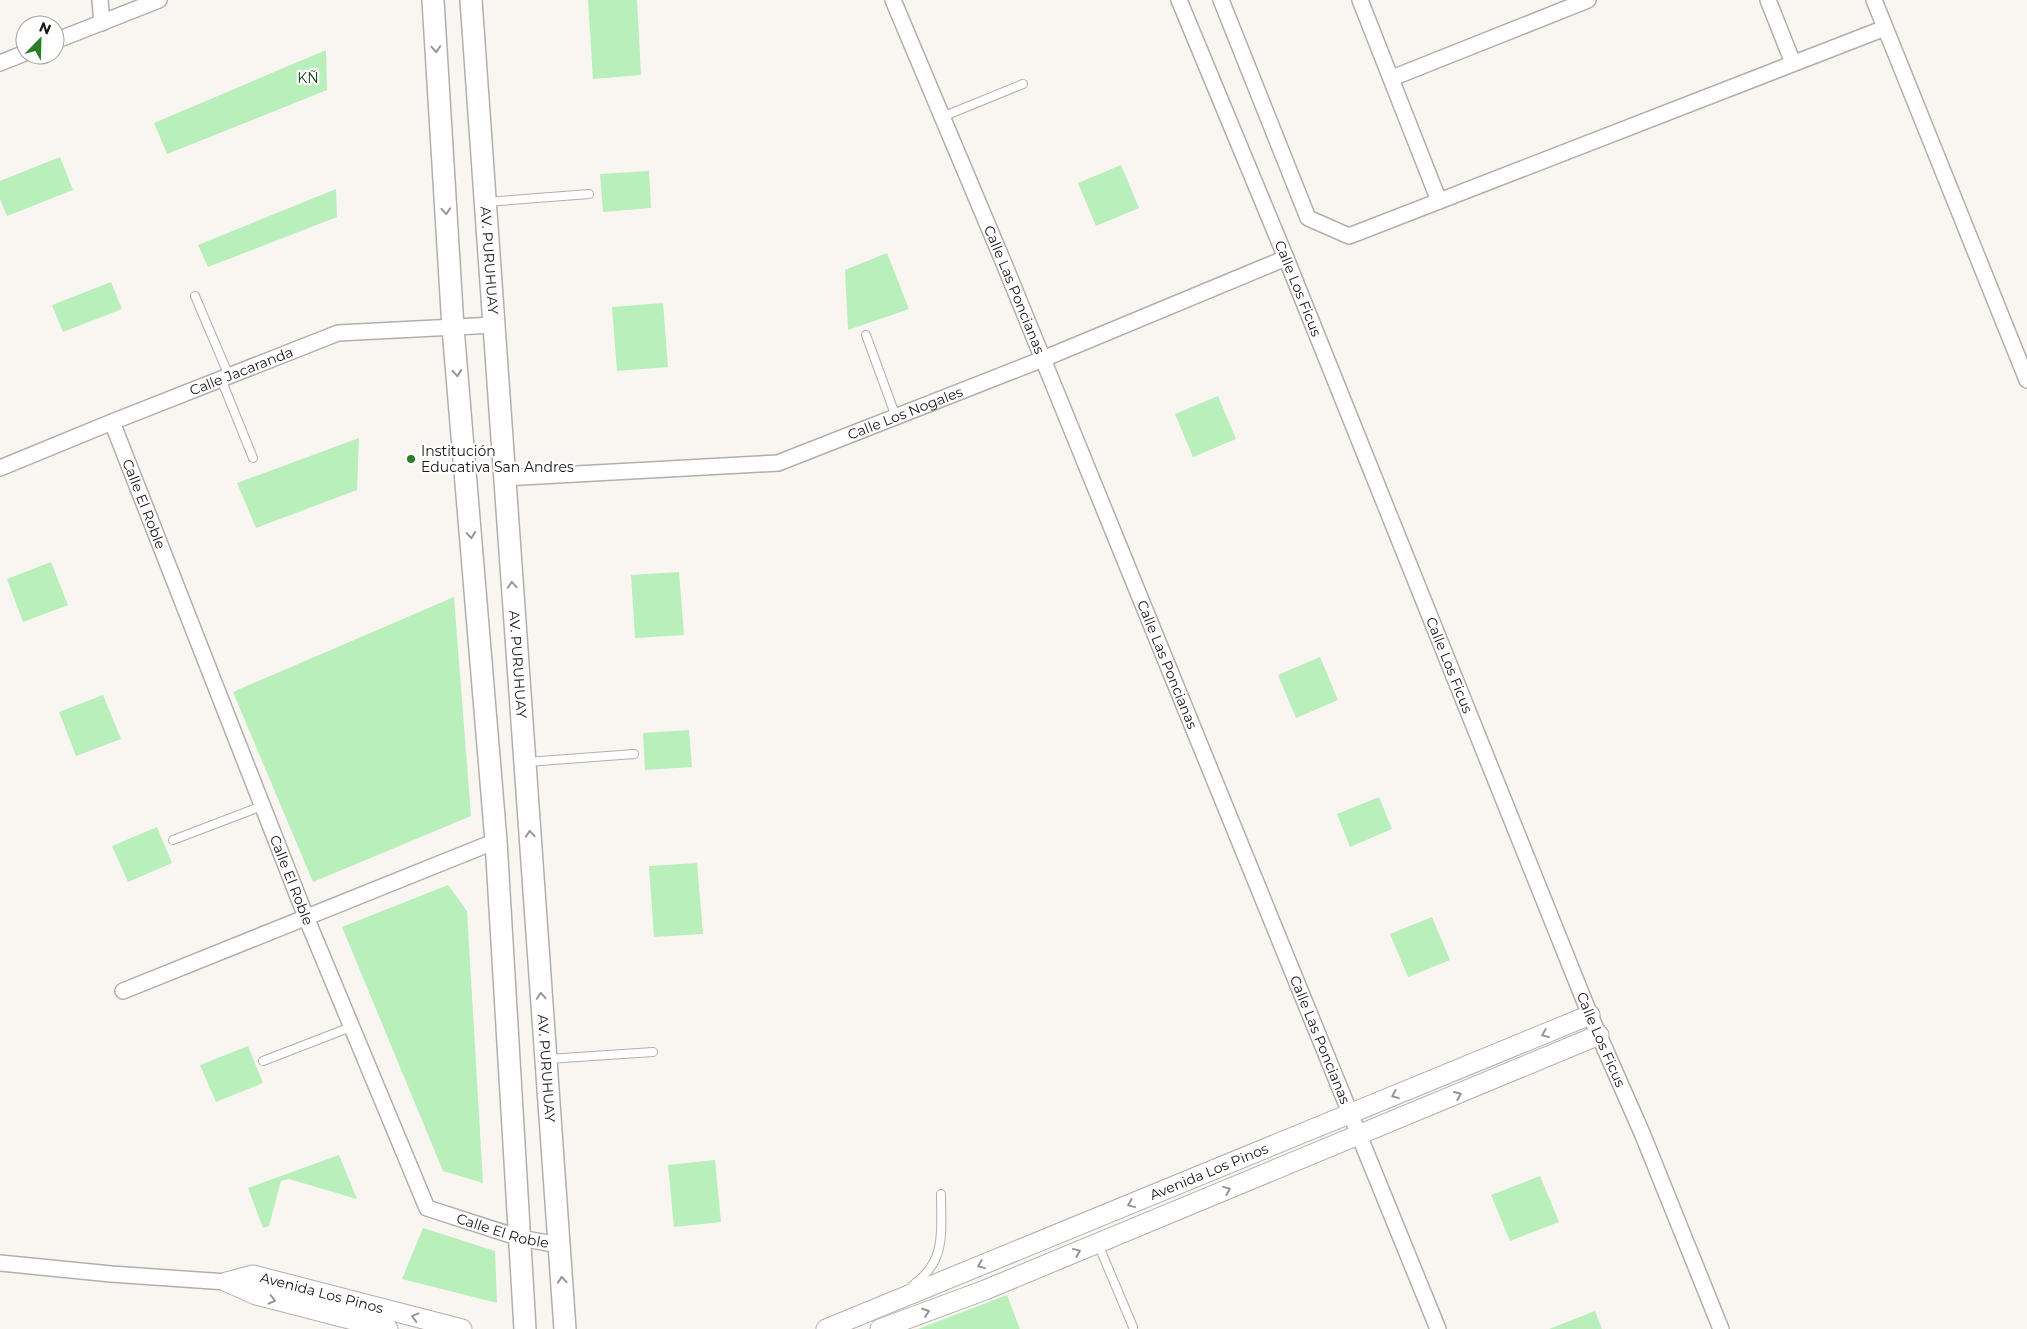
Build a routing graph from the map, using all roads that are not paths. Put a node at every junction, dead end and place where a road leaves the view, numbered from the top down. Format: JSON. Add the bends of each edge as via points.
{"nodes":[{"id":1,"x":100,"y":0,"type":"edge"},
{"id":2,"x":159,"y":0,"type":"edge"},
{"id":3,"x":433,"y":0,"type":"edge"},
{"id":4,"x":471,"y":0,"type":"edge"},
{"id":5,"x":893,"y":0,"type":"edge"},
{"id":6,"x":1178,"y":0,"type":"edge"},
{"id":7,"x":1221,"y":0,"type":"edge"},
{"id":8,"x":1360,"y":0,"type":"edge"},
{"id":9,"x":1588,"y":0,"type":"edge"},
{"id":10,"x":1768,"y":0,"type":"edge"},
{"id":11,"x":1874,"y":0,"type":"edge"},
{"id":12,"x":102,"y":23,"type":"junction"},
{"id":13,"x":1885,"y":28,"type":"junction"},
{"id":14,"x":65,"y":37,"type":"edge"},
{"id":15,"x":15,"y":57,"type":"edge"},
{"id":16,"x":0,"y":63,"type":"edge"},
{"id":17,"x":1793,"y":63,"type":"junction"},
{"id":18,"x":1392,"y":78,"type":"junction"},
{"id":19,"x":1023,"y":84,"type":"dead end"},
{"id":20,"x":942,"y":117,"type":"junction"},
{"id":21,"x":590,"y":194,"type":"dead end"},
{"id":22,"x":1439,"y":201,"type":"junction"},
{"id":23,"x":485,"y":202,"type":"junction"},
{"id":24,"x":1286,"y":258,"type":"junction"},
{"id":25,"x":195,"y":296,"type":"dead end"},
{"id":26,"x":494,"y":324,"type":"junction"},
{"id":27,"x":453,"y":328,"type":"junction"},
{"id":28,"x":866,"y":335,"type":"dead end"},
{"id":29,"x":1043,"y":359,"type":"junction"},
{"id":30,"x":225,"y":378,"type":"junction"},
{"id":31,"x":2027,"y":380,"type":"edge"},
{"id":32,"x":896,"y":417,"type":"junction"},
{"id":33,"x":112,"y":422,"type":"junction"},
{"id":34,"x":253,"y":458,"type":"dead end"},
{"id":35,"x":0,"y":468,"type":"edge"},
{"id":36,"x":504,"y":478,"type":"junction"},
{"id":37,"x":634,"y":754,"type":"dead end"},
{"id":38,"x":525,"y":762,"type":"junction"},
{"id":39,"x":262,"y":806,"type":"junction"},
{"id":40,"x":173,"y":840,"type":"dead end"},
{"id":41,"x":496,"y":841,"type":"junction"},
{"id":42,"x":306,"y":917,"type":"junction"},
{"id":43,"x":123,"y":990,"type":"dead end"},
{"id":44,"x":1590,"y":1015,"type":"junction"},
{"id":45,"x":351,"y":1026,"type":"junction"},
{"id":46,"x":1598,"y":1035,"type":"junction"},
{"id":47,"x":653,"y":1052,"type":"dead end"},
{"id":48,"x":546,"y":1060,"type":"junction"},
{"id":49,"x":263,"y":1061,"type":"dead end"},
{"id":50,"x":1352,"y":1113,"type":"junction"},
{"id":51,"x":1360,"y":1135,"type":"junction"},
{"id":52,"x":941,"y":1194,"type":"dead end"},
{"id":53,"x":520,"y":1238,"type":"junction"},
{"id":54,"x":1098,"y":1244,"type":"junction"},
{"id":55,"x":559,"y":1245,"type":"junction"},
{"id":56,"x":0,"y":1263,"type":"edge"},
{"id":57,"x":227,"y":1282,"type":"junction"},
{"id":58,"x":884,"y":1305,"type":"junction"},
{"id":59,"x":1133,"y":1327,"type":"dead end"},
{"id":60,"x":388,"y":1329,"type":"edge"},
{"id":61,"x":462,"y":1329,"type":"edge"},
{"id":62,"x":525,"y":1329,"type":"edge"},
{"id":63,"x":565,"y":1329,"type":"edge"},
{"id":64,"x":826,"y":1329,"type":"edge"},
{"id":65,"x":880,"y":1329,"type":"edge"},
{"id":66,"x":1438,"y":1329,"type":"edge"},
{"id":67,"x":1721,"y":1329,"type":"edge"}],
"edges":[{"from":1,"to":12,"type":"street"},
{"from":2,"to":12,"type":"street"},
{"from":3,"to":27,"type":"main road","one_way":true},
{"from":4,"to":23,"type":"main road","name":"AV. PURUHUAY"},
{"from":5,"to":20,"type":"street","name":"Calle Las Poncianas"},
{"from":6,"to":24,"type":"street","name":"Calle Los Ficus"},
{"from":7,"to":22,"type":"street","via":[[1308,218],[1350,236]]},
{"from":8,"to":18,"type":"street"},
{"from":9,"to":18,"type":"street"},
{"from":10,"to":17,"type":"street"},
{"from":11,"to":13,"type":"street"},
{"from":12,"to":14,"type":"street"},
{"from":13,"to":17,"type":"street"},
{"from":13,"to":31,"type":"street"},
{"from":15,"to":16,"type":"street"},
{"from":17,"to":22,"type":"street"},
{"from":18,"to":22,"type":"street"},
{"from":19,"to":20,"type":"lane"},
{"from":20,"to":29,"type":"street","name":"Calle Las Poncianas"},
{"from":21,"to":23,"type":"lane"},
{"from":23,"to":26,"type":"main road","name":"AV. PURUHUAY"},
{"from":24,"to":29,"type":"street","name":"Calle Los Nogales"},
{"from":24,"to":44,"type":"street","name":"Calle Los Ficus"},
{"from":25,"to":30,"type":"lane"},
{"from":26,"to":27,"type":"street","name":"Calle Jacaranda"},
{"from":26,"to":36,"type":"main road","name":"AV. PURUHUAY"},
{"from":27,"to":30,"type":"street","name":"Calle Jacaranda","via":[[338,333]]},
{"from":27,"to":41,"type":"main road","one_way":true},
{"from":28,"to":32,"type":"lane"},
{"from":29,"to":32,"type":"street","name":"Calle Los Nogales"},
{"from":29,"to":50,"type":"street","name":"Calle Las Poncianas"},
{"from":30,"to":33,"type":"street","name":"Calle Jacaranda"},
{"from":30,"to":34,"type":"lane"},
{"from":32,"to":36,"type":"street","name":"Calle Los Nogales","via":[[778,463]]},
{"from":33,"to":35,"type":"street","name":"Calle Jacaranda"},
{"from":33,"to":39,"type":"street","name":"Calle El Roble"},
{"from":38,"to":36,"type":"main road","name":"AV. PURUHUAY","one_way":true},
{"from":37,"to":38,"type":"lane"},
{"from":48,"to":38,"type":"main road","name":"AV. PURUHUAY","one_way":true},
{"from":39,"to":40,"type":"lane"},
{"from":39,"to":42,"type":"street","name":"Calle El Roble"},
{"from":41,"to":42,"type":"street"},
{"from":41,"to":53,"type":"main road"},
{"from":42,"to":43,"type":"street"},
{"from":42,"to":45,"type":"street","name":"Calle El Roble"},
{"from":44,"to":46,"type":"street","name":"Calle Los Ficus"},
{"from":44,"to":50,"type":"street","name":"Avenida Los Pinos","one_way":true},
{"from":45,"to":49,"type":"lane"},
{"from":45,"to":53,"type":"street","name":"Calle El Roble","via":[[426,1208]]},
{"from":51,"to":46,"type":"street","name":"Avenida Los Pinos","one_way":true},
{"from":46,"to":67,"type":"street","name":"Calle Los Ficus"},
{"from":47,"to":48,"type":"lane"},
{"from":48,"to":55,"type":"main road","name":"AV. PURUHUAY"},
{"from":50,"to":51,"type":"street","name":"Calle Las Poncianas"},
{"from":50,"to":58,"type":"street","name":"Avenida Los Pinos","one_way":true},
{"from":54,"to":51,"type":"street","name":"Avenida Los Pinos","one_way":true},
{"from":51,"to":66,"type":"street","name":"Calle Las Poncianas"},
{"from":52,"to":58,"type":"lane","via":[[942,1222],[936,1262],[920,1280]]},
{"from":53,"to":55,"type":"street","name":"Calle El Roble"},
{"from":53,"to":62,"type":"main road"},
{"from":54,"to":59,"type":"lane"},
{"from":65,"to":54,"type":"street","name":"Avenida Los Pinos","one_way":true},
{"from":63,"to":55,"type":"main road","name":"AV. PURUHUAY","one_way":true},
{"from":56,"to":57,"type":"street"},
{"from":57,"to":60,"type":"street","name":"Avenida Los Pinos","one_way":true,"via":[[256,1296]]},
{"from":61,"to":57,"type":"street","name":"Avenida Los Pinos","one_way":true,"via":[[253,1275]]},
{"from":58,"to":64,"type":"street","name":"Avenida Los Pinos"}]}
